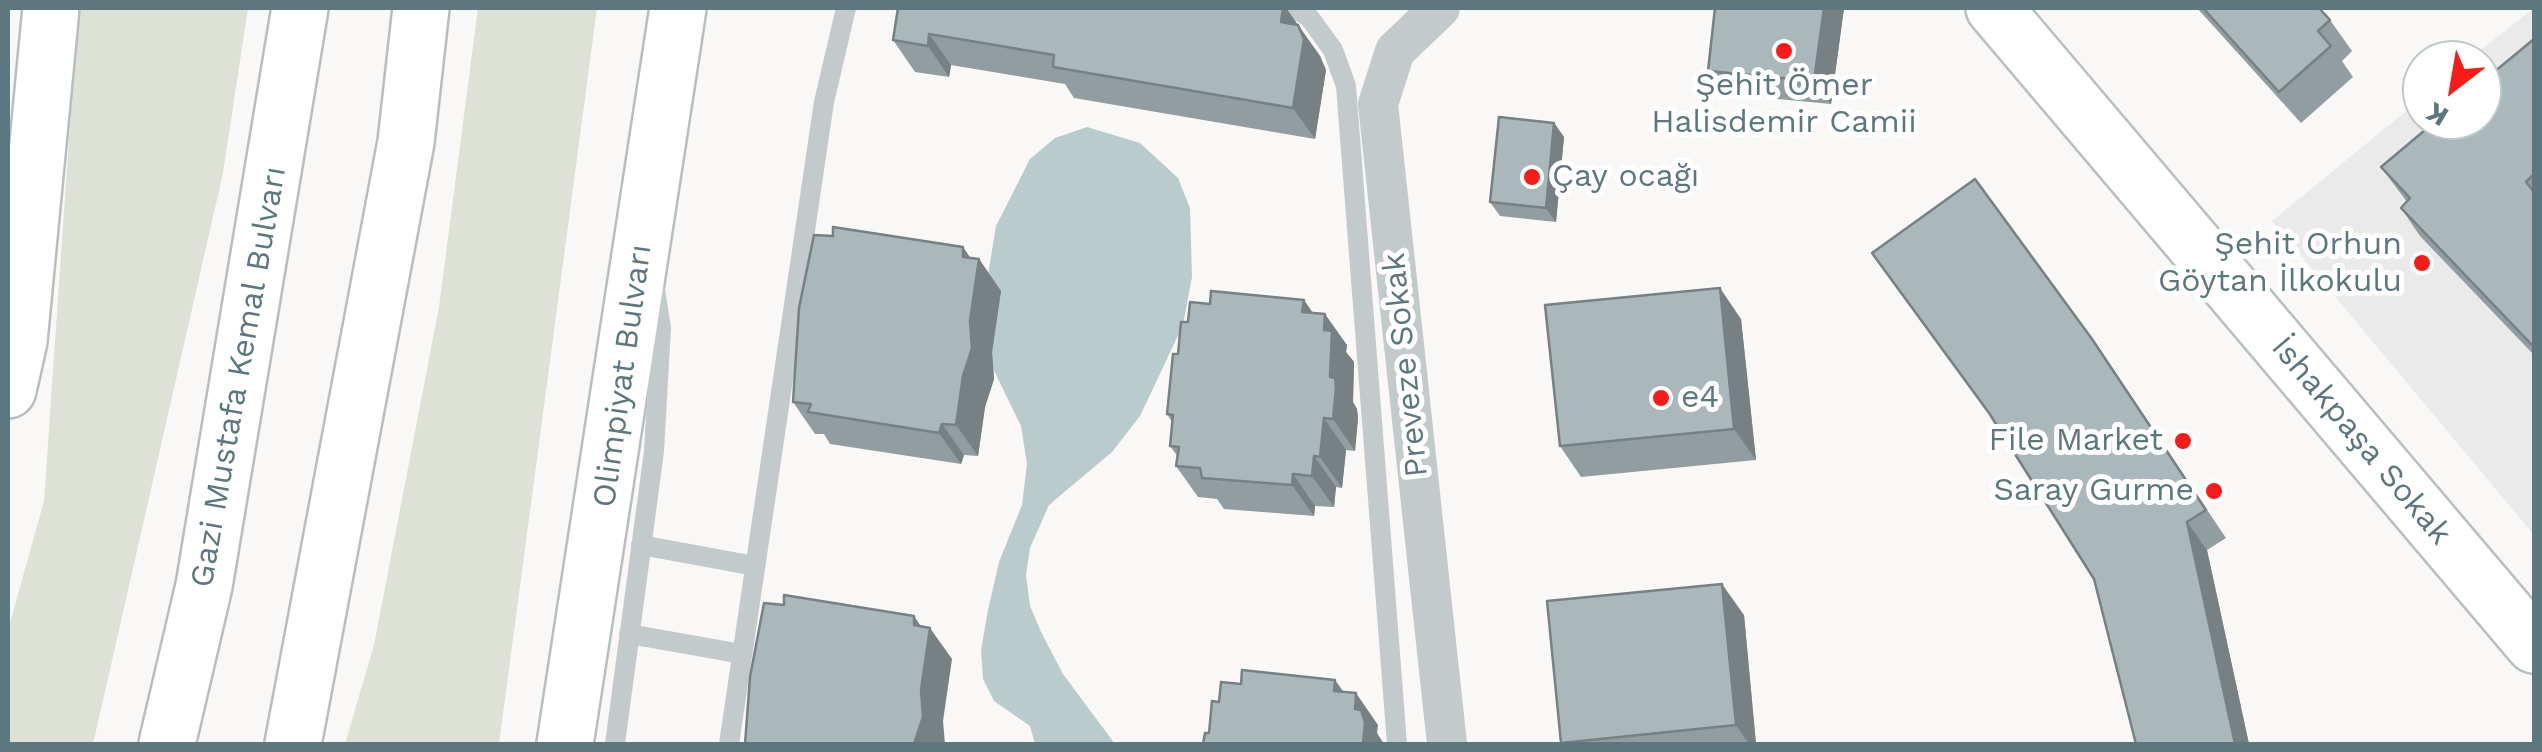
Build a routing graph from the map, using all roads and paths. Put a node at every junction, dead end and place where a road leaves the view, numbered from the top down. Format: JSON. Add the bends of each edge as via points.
{"nodes":[{"id":1,"x":51,"y":8,"type":"edge"},
{"id":2,"x":300,"y":8,"type":"edge"},
{"id":3,"x":421,"y":8,"type":"edge"},
{"id":4,"x":678,"y":8,"type":"edge"},
{"id":5,"x":846,"y":8,"type":"edge"},
{"id":6,"x":1294,"y":8,"type":"edge"},
{"id":7,"x":1440,"y":8,"type":"edge"},
{"id":8,"x":1994,"y":8,"type":"edge"},
{"id":9,"x":645,"y":227,"type":"junction"},
{"id":10,"x":8,"y":390,"type":"edge"},
{"id":11,"x":641,"y":545,"type":"junction"},
{"id":12,"x":756,"y":566,"type":"junction"},
{"id":13,"x":629,"y":634,"type":"junction"},
{"id":14,"x":2534,"y":645,"type":"edge"},
{"id":15,"x":742,"y":654,"type":"junction"},
{"id":16,"x":167,"y":744,"type":"edge"},
{"id":17,"x":293,"y":744,"type":"edge"},
{"id":18,"x":565,"y":744,"type":"edge"},
{"id":19,"x":614,"y":744,"type":"edge"},
{"id":20,"x":729,"y":744,"type":"edge"},
{"id":21,"x":1397,"y":744,"type":"edge"},
{"id":22,"x":1447,"y":744,"type":"edge"}],
"edges":[{"from":1,"to":10,"type":"main road","via":[[19,342]]},
{"from":2,"to":16,"type":"main road","name":"Gazi Mustafa Kemal Bulvarı","via":[[204,586]]},
{"from":3,"to":17,"type":"main road","via":[[406,142]]},
{"from":4,"to":9,"type":"main road","name":"Olimpiyat Bulvarı"},
{"from":5,"to":12,"type":"lane","via":[[824,102]]},
{"from":6,"to":21,"type":"lane","via":[[1309,16],[1333,50],[1346,86]]},
{"from":7,"to":22,"type":"street","name":"Preveze Sokak","via":[[1395,51],[1378,104]]},
{"from":8,"to":14,"type":"main road","name":"İshakpaşa Sokak"},
{"from":9,"to":11,"type":"lane","via":[[661,328]]},
{"from":9,"to":18,"type":"main road","name":"Olimpiyat Bulvarı"},
{"from":11,"to":12,"type":"lane"},
{"from":11,"to":13,"type":"lane"},
{"from":12,"to":15,"type":"lane"},
{"from":13,"to":15,"type":"lane"},
{"from":13,"to":19,"type":"lane"},
{"from":15,"to":20,"type":"lane"}]}
